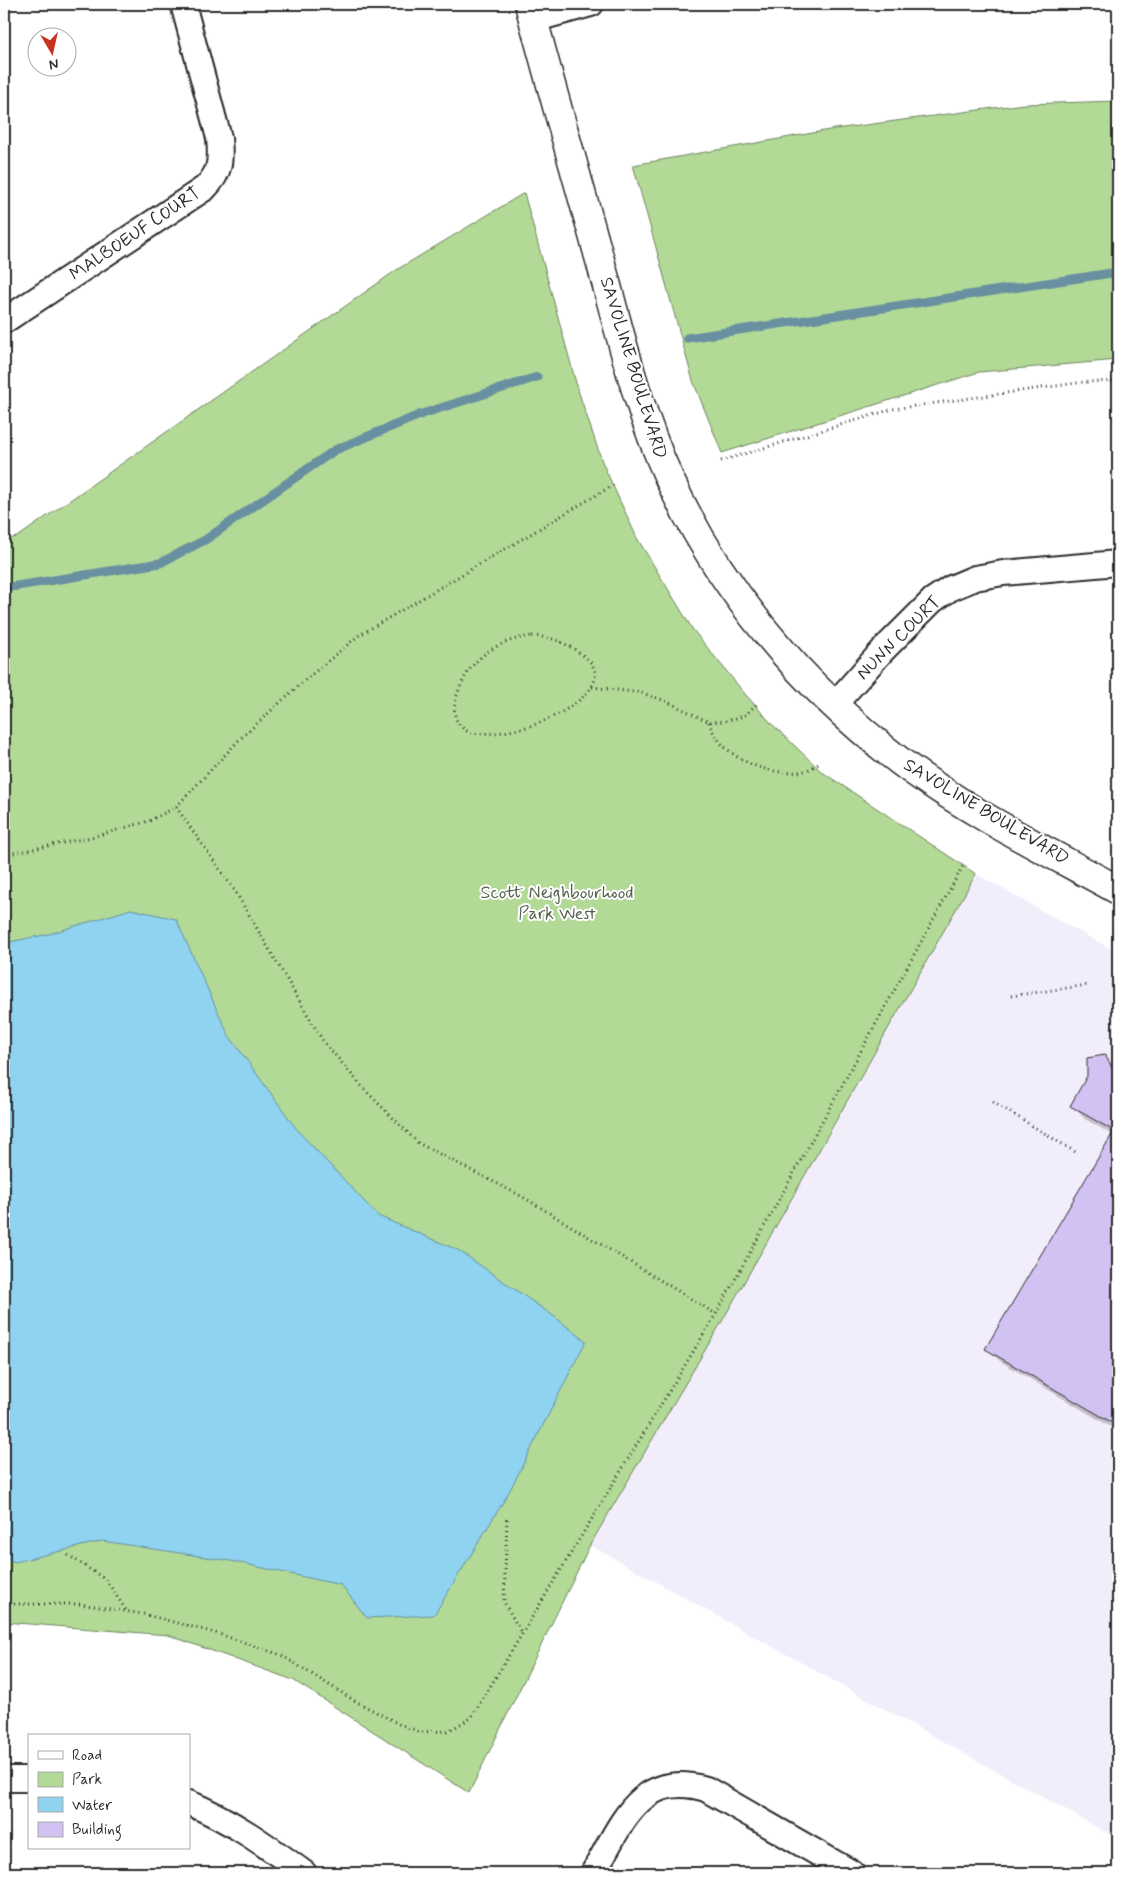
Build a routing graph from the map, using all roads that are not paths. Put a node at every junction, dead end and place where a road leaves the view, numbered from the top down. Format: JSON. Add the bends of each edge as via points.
{"nodes":[{"id":1,"x":183,"y":4,"type":"edge"},
{"id":2,"x":591,"y":4,"type":"edge"},
{"id":3,"x":531,"y":12,"type":"edge"},
{"id":4,"x":4,"y":321,"type":"edge"},
{"id":5,"x":1118,"y":563,"type":"edge"},
{"id":6,"x":834,"y":705,"type":"junction"},
{"id":7,"x":1118,"y":890,"type":"edge"},
{"id":8,"x":4,"y":1779,"type":"edge"},
{"id":9,"x":28,"y":1779,"type":"edge"},
{"id":10,"x":190,"y":1803,"type":"edge"},
{"id":11,"x":304,"y":1873,"type":"edge"},
{"id":12,"x":593,"y":1873,"type":"edge"},
{"id":13,"x":852,"y":1873,"type":"edge"}],
"edges":[{"from":1,"to":4,"type":"street","name":"MALBOEUF COURT","via":[[219,138],[217,172],[205,188]]},
{"from":2,"to":3,"type":"street"},
{"from":3,"to":6,"type":"street","name":"SAVOLINE BOULEVARD","via":[[640,400],[668,477],[703,542],[742,602],[795,666]]},
{"from":5,"to":6,"type":"street","name":"NUNN COURT","via":[[1003,573],[975,578],[951,588],[883,650]]},
{"from":6,"to":7,"type":"street","name":"SAVOLINE BOULEVARD","via":[[928,782]]},
{"from":8,"to":9,"type":"street"},
{"from":10,"to":11,"type":"street","via":[[256,1838]]},
{"from":12,"to":13,"type":"street","via":[[624,1819],[642,1798],[664,1786],[692,1785],[706,1789]]}]}
